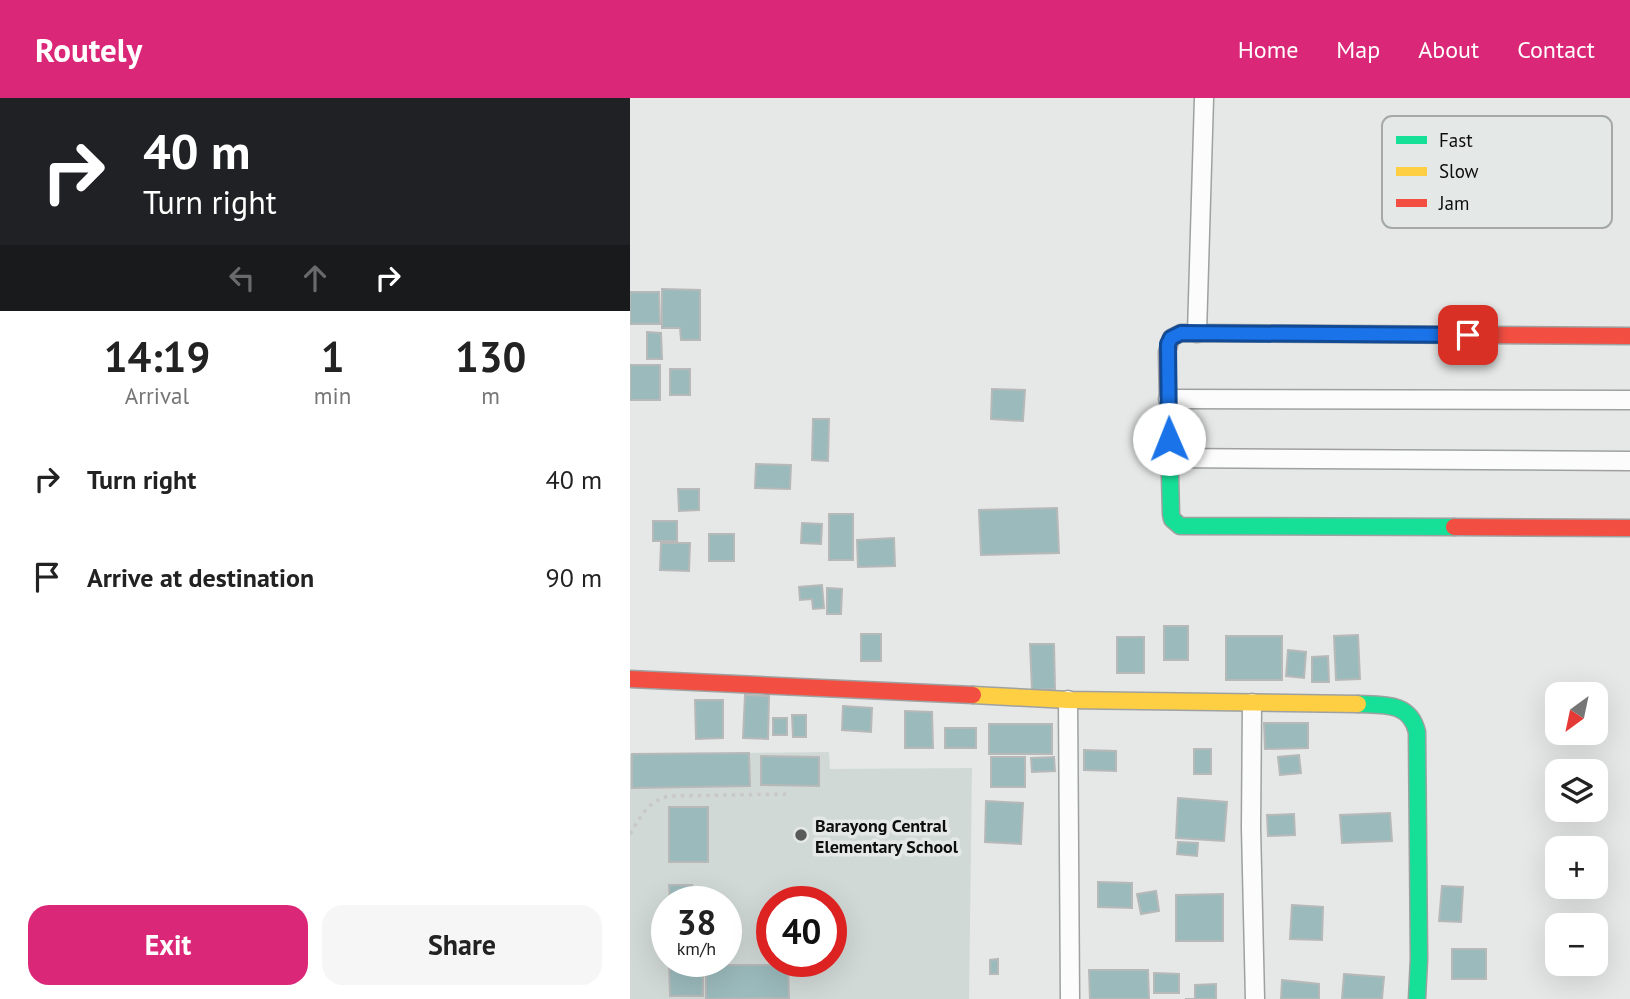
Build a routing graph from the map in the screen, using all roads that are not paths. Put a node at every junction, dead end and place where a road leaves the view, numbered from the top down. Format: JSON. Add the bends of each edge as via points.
{"nodes":[{"id":1,"x":1204,"y":98,"type":"edge"},
{"id":2,"x":1197,"y":333,"type":"junction"},
{"id":3,"x":1630,"y":336,"type":"edge"},
{"id":4,"x":1168,"y":399,"type":"junction"},
{"id":5,"x":1630,"y":400,"type":"edge"},
{"id":6,"x":1169,"y":458,"type":"junction"},
{"id":7,"x":1630,"y":461,"type":"edge"},
{"id":8,"x":1630,"y":528,"type":"edge"},
{"id":9,"x":630,"y":679,"type":"edge"},
{"id":10,"x":1068,"y":700,"type":"junction"},
{"id":11,"x":1252,"y":703,"type":"junction"},
{"id":12,"x":1070,"y":999,"type":"edge"},
{"id":13,"x":1255,"y":999,"type":"edge"},
{"id":14,"x":1417,"y":999,"type":"edge"}],
"edges":[{"from":1,"to":2,"type":"street"},
{"from":2,"to":3,"type":"street"},
{"from":2,"to":4,"type":"street","via":[[1181,333],[1168,344]]},
{"from":4,"to":5,"type":"street"},
{"from":4,"to":6,"type":"street"},
{"from":6,"to":7,"type":"street"},
{"from":6,"to":8,"type":"street","via":[[1172,519],[1186,527]]},
{"from":9,"to":10,"type":"street"},
{"from":10,"to":11,"type":"street"},
{"from":10,"to":12,"type":"street"},
{"from":11,"to":13,"type":"street"},
{"from":11,"to":14,"type":"street","via":[[1391,705],[1410,713],[1415,722]]}]}
